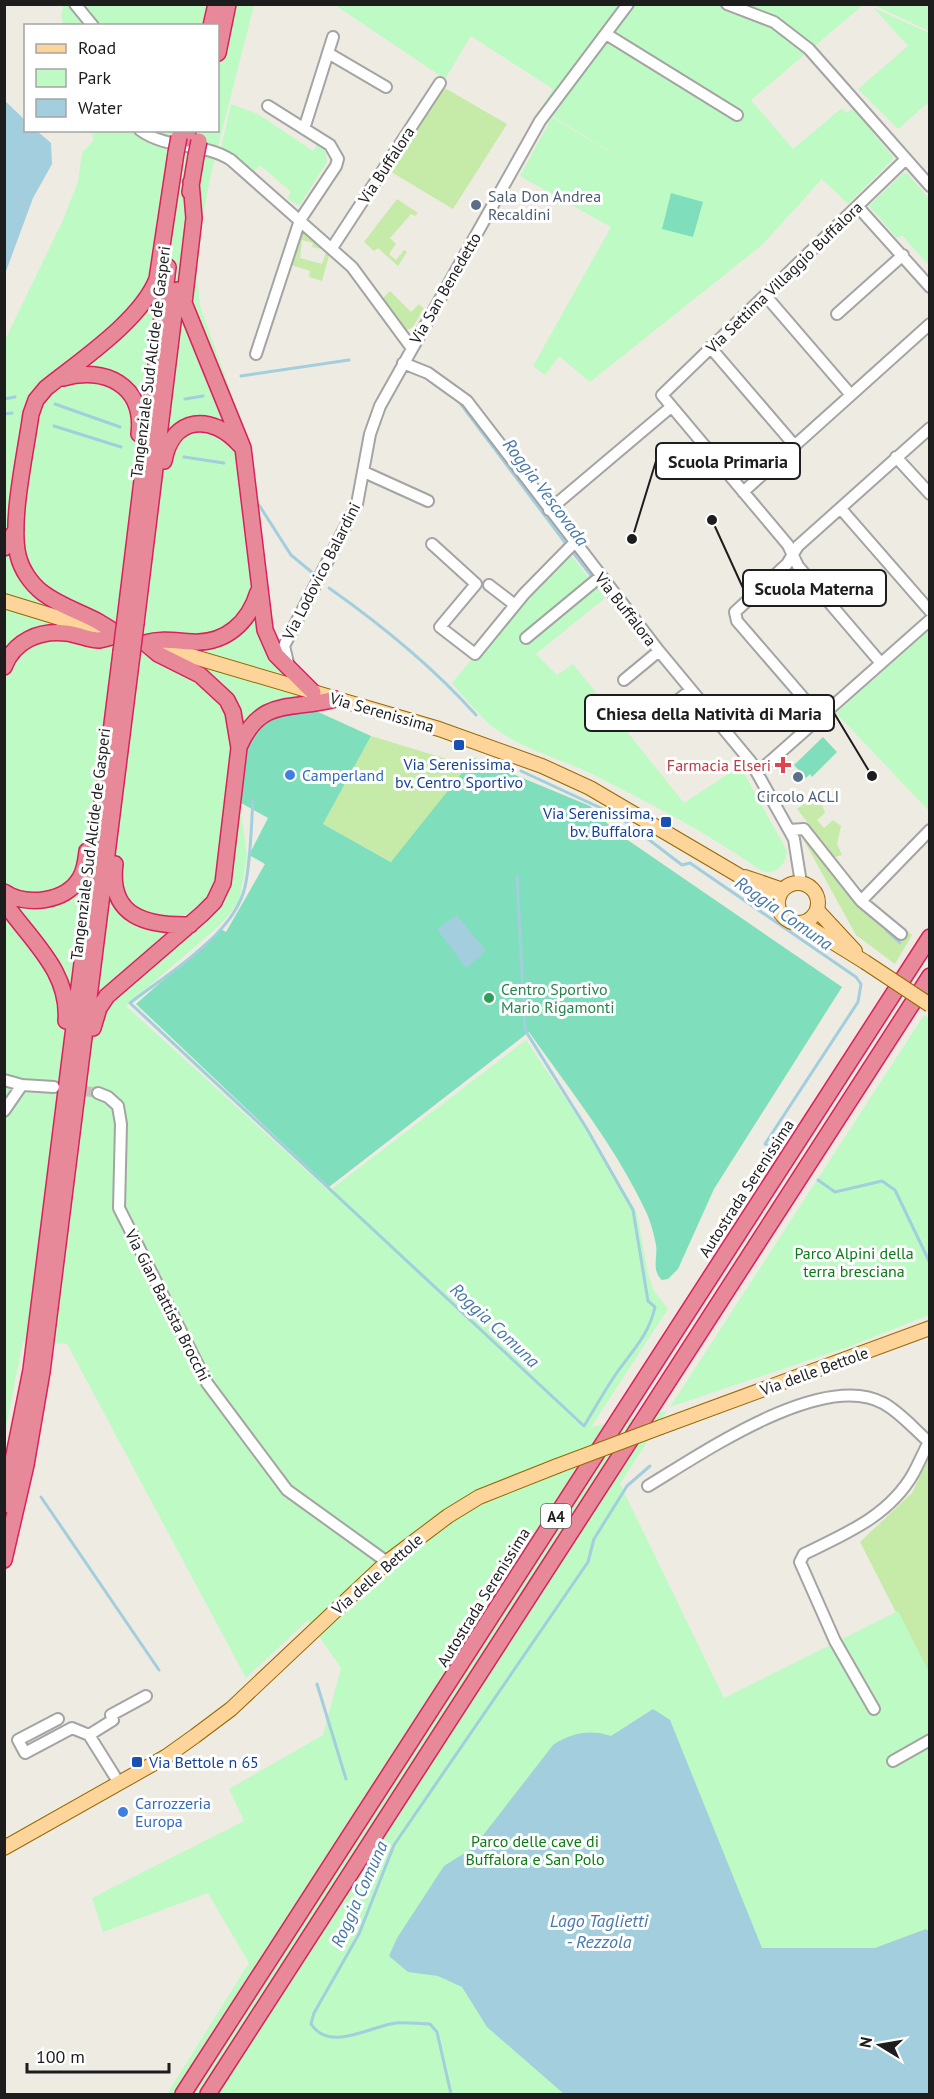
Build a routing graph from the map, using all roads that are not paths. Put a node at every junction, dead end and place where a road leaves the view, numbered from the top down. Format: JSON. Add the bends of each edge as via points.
{"nodes":[{"id":1,"x":75,"y":4,"type":"edge"},
{"id":2,"x":216,"y":4,"type":"edge"},
{"id":3,"x":228,"y":4,"type":"edge"},
{"id":4,"x":628,"y":4,"type":"edge"},
{"id":5,"x":727,"y":4,"type":"edge"},
{"id":6,"x":91,"y":24,"type":"edge"},
{"id":7,"x":211,"y":24,"type":"edge"},
{"id":8,"x":606,"y":34,"type":"junction"},
{"id":9,"x":333,"y":37,"type":"dead end"},
{"id":10,"x":219,"y":48,"type":"edge"},
{"id":11,"x":328,"y":53,"type":"junction"},
{"id":12,"x":440,"y":82,"type":"dead end"},
{"id":13,"x":386,"y":87,"type":"dead end"},
{"id":14,"x":268,"y":106,"type":"dead end"},
{"id":15,"x":737,"y":115,"type":"dead end"},
{"id":16,"x":304,"y":129,"type":"junction"},
{"id":17,"x":144,"y":132,"type":"edge"},
{"id":18,"x":188,"y":141,"type":"edge"},
{"id":19,"x":906,"y":159,"type":"junction"},
{"id":20,"x":191,"y":182,"type":"junction"},
{"id":21,"x":930,"y":186,"type":"edge"},
{"id":22,"x":858,"y":207,"type":"junction"},
{"id":23,"x":300,"y":220,"type":"junction"},
{"id":24,"x":332,"y":248,"type":"junction"},
{"id":25,"x":903,"y":255,"type":"junction"},
{"id":26,"x":930,"y":287,"type":"edge"},
{"id":27,"x":765,"y":295,"type":"junction"},
{"id":28,"x":837,"y":314,"type":"dead end"},
{"id":29,"x":930,"y":324,"type":"edge"},
{"id":30,"x":411,"y":347,"type":"junction"},
{"id":31,"x":710,"y":347,"type":"junction"},
{"id":32,"x":256,"y":354,"type":"dead end"},
{"id":33,"x":403,"y":363,"type":"junction"},
{"id":34,"x":57,"y":379,"type":"junction"},
{"id":35,"x":851,"y":395,"type":"junction"},
{"id":36,"x":672,"y":407,"type":"junction"},
{"id":37,"x":930,"y":428,"type":"edge"},
{"id":38,"x":795,"y":446,"type":"junction"},
{"id":39,"x":243,"y":448,"type":"junction"},
{"id":40,"x":896,"y":457,"type":"junction"},
{"id":41,"x":364,"y":472,"type":"junction"},
{"id":42,"x":743,"y":492,"type":"junction"},
{"id":43,"x":930,"y":494,"type":"edge"},
{"id":44,"x":428,"y":501,"type":"dead end"},
{"id":45,"x":840,"y":509,"type":"junction"},
{"id":46,"x":549,"y":510,"type":"junction"},
{"id":47,"x":16,"y":530,"type":"junction"},
{"id":48,"x":135,"y":534,"type":"junction"},
{"id":49,"x":432,"y":543,"type":"dead end"},
{"id":50,"x":571,"y":546,"type":"junction"},
{"id":51,"x":4,"y":548,"type":"edge"},
{"id":52,"x":792,"y":555,"type":"junction"},
{"id":53,"x":601,"y":576,"type":"junction"},
{"id":54,"x":141,"y":585,"type":"junction"},
{"id":55,"x":489,"y":585,"type":"dead end"},
{"id":56,"x":258,"y":589,"type":"junction"},
{"id":57,"x":4,"y":601,"type":"edge"},
{"id":58,"x":515,"y":605,"type":"junction"},
{"id":59,"x":930,"y":610,"type":"edge"},
{"id":60,"x":930,"y":620,"type":"edge"},
{"id":61,"x":130,"y":622,"type":"junction"},
{"id":62,"x":118,"y":635,"type":"junction"},
{"id":63,"x":526,"y":638,"type":"dead end"},
{"id":64,"x":145,"y":643,"type":"junction"},
{"id":65,"x":659,"y":651,"type":"junction"},
{"id":66,"x":126,"y":653,"type":"junction"},
{"id":67,"x":880,"y":662,"type":"junction"},
{"id":68,"x":4,"y":667,"type":"edge"},
{"id":69,"x":290,"y":669,"type":"junction"},
{"id":70,"x":624,"y":680,"type":"dead end"},
{"id":71,"x":691,"y":690,"type":"junction"},
{"id":72,"x":313,"y":692,"type":"junction"},
{"id":73,"x":335,"y":699,"type":"junction"},
{"id":74,"x":819,"y":716,"type":"junction"},
{"id":75,"x":652,"y":720,"type":"dead end"},
{"id":76,"x":239,"y":748,"type":"junction"},
{"id":77,"x":108,"y":749,"type":"junction"},
{"id":78,"x":118,"y":765,"type":"junction"},
{"id":79,"x":757,"y":773,"type":"junction"},
{"id":80,"x":789,"y":830,"type":"junction"},
{"id":81,"x":930,"y":830,"type":"edge"},
{"id":82,"x":738,"y":875,"type":"junction"},
{"id":83,"x":801,"y":883,"type":"junction"},
{"id":84,"x":783,"y":890,"type":"junction"},
{"id":85,"x":4,"y":892,"type":"edge"},
{"id":86,"x":861,"y":901,"type":"junction"},
{"id":87,"x":4,"y":902,"type":"edge"},
{"id":88,"x":778,"y":905,"type":"junction"},
{"id":89,"x":817,"y":910,"type":"junction"},
{"id":90,"x":802,"y":923,"type":"junction"},
{"id":91,"x":190,"y":925,"type":"junction"},
{"id":92,"x":901,"y":934,"type":"dead end"},
{"id":93,"x":930,"y":937,"type":"edge"},
{"id":94,"x":865,"y":962,"type":"junction"},
{"id":95,"x":930,"y":976,"type":"edge"},
{"id":96,"x":930,"y":1005,"type":"edge"},
{"id":97,"x":4,"y":1080,"type":"edge"},
{"id":98,"x":22,"y":1085,"type":"junction"},
{"id":99,"x":54,"y":1087,"type":"dead end"},
{"id":100,"x":98,"y":1093,"type":"tunnel mouth"},
{"id":101,"x":4,"y":1111,"type":"edge"},
{"id":102,"x":69,"y":1113,"type":"junction"},
{"id":103,"x":930,"y":1328,"type":"edge"},
{"id":104,"x":929,"y":1441,"type":"edge"},
{"id":105,"x":648,"y":1486,"type":"dead end"},
{"id":106,"x":4,"y":1505,"type":"edge"},
{"id":107,"x":4,"y":1560,"type":"edge"},
{"id":108,"x":387,"y":1562,"type":"junction"},
{"id":109,"x":146,"y":1696,"type":"dead end"},
{"id":110,"x":874,"y":1709,"type":"dead end"},
{"id":111,"x":58,"y":1719,"type":"dead end"},
{"id":112,"x":89,"y":1735,"type":"junction"},
{"id":113,"x":930,"y":1740,"type":"edge"},
{"id":114,"x":893,"y":1761,"type":"dead end"},
{"id":115,"x":118,"y":1783,"type":"junction"},
{"id":116,"x":4,"y":1848,"type":"edge"},
{"id":117,"x":183,"y":2094,"type":"edge"},
{"id":118,"x":208,"y":2094,"type":"edge"}],
"edges":[{"from":1,"to":6,"type":"street"},
{"from":2,"to":7,"type":"highway"},
{"from":3,"to":10,"type":"highway"},
{"from":4,"to":8,"type":"street","name":"Via San Benedetto"},
{"from":5,"to":19,"type":"street","via":[[788,30]]},
{"from":8,"to":15,"type":"street"},
{"from":8,"to":30,"type":"street","name":"Via San Benedetto","via":[[540,121]]},
{"from":9,"to":11,"type":"street"},
{"from":11,"to":13,"type":"street"},
{"from":11,"to":16,"type":"street"},
{"from":12,"to":24,"type":"street","name":"Via Buffalora"},
{"from":14,"to":16,"type":"street"},
{"from":16,"to":23,"type":"street","via":[[330,145],[338,159]]},
{"from":17,"to":23,"type":"street","via":[[161,141],[226,157]]},
{"from":18,"to":20,"type":"highway","name":"Tangenziale Sud Alcide de Gasperi"},
{"from":18,"to":34,"type":"highway","via":[[152,293],[133,315]]},
{"from":18,"to":48,"type":"highway","name":"Tangenziale Sud Alcide de Gasperi"},
{"from":19,"to":21,"type":"street"},
{"from":19,"to":22,"type":"street","name":"Via Settima Villaggio Buffalora"},
{"from":20,"to":39,"type":"highway","via":[[194,219],[184,303]]},
{"from":20,"to":54,"type":"highway","name":"Tangenziale Sud Alcide de Gasperi"},
{"from":22,"to":25,"type":"street"},
{"from":22,"to":27,"type":"street","name":"Via Settima Villaggio Buffalora"},
{"from":23,"to":24,"type":"street"},
{"from":23,"to":32,"type":"street"},
{"from":24,"to":30,"type":"street","via":[[366,284]]},
{"from":25,"to":26,"type":"street"},
{"from":25,"to":28,"type":"street"},
{"from":27,"to":31,"type":"street","name":"Via Settima Villaggio Buffalora"},
{"from":27,"to":35,"type":"street"},
{"from":29,"to":35,"type":"street"},
{"from":30,"to":33,"type":"street","name":"Via San Benedetto"},
{"from":31,"to":36,"type":"street","name":"Via Settima Villaggio Buffalora","via":[[662,395]]},
{"from":31,"to":38,"type":"street"},
{"from":33,"to":41,"type":"street","name":"Via Lodovico Balardini","via":[[380,406],[370,434]]},
{"from":33,"to":46,"type":"street","name":"Via Buffalora","via":[[428,373],[467,401]]},
{"from":34,"to":47,"type":"highway","via":[[36,400],[31,414]]},
{"from":34,"to":48,"type":"highway","via":[[78,373],[106,376],[120,384],[135,401],[140,429],[131,500]]},
{"from":35,"to":38,"type":"street"},
{"from":36,"to":42,"type":"street"},
{"from":36,"to":46,"type":"street"},
{"from":37,"to":40,"type":"street"},
{"from":38,"to":42,"type":"street"},
{"from":39,"to":54,"type":"highway","via":[[231,434],[210,425],[189,425],[174,434],[164,459],[153,550]]},
{"from":39,"to":56,"type":"highway"},
{"from":40,"to":43,"type":"street"},
{"from":40,"to":45,"type":"street"},
{"from":41,"to":44,"type":"street"},
{"from":41,"to":69,"type":"street","name":"Via Lodovico Balardini","via":[[348,524],[284,646]]},
{"from":42,"to":52,"type":"street"},
{"from":45,"to":52,"type":"street"},
{"from":45,"to":59,"type":"street"},
{"from":46,"to":50,"type":"street","name":"Via Buffalora"},
{"from":47,"to":51,"type":"highway"},
{"from":47,"to":62,"type":"highway","via":[[18,556],[35,586],[56,601],[102,621]]},
{"from":48,"to":61,"type":"highway","name":"Tangenziale Sud Alcide de Gasperi"},
{"from":49,"to":58,"type":"street","via":[[476,584],[441,627],[475,654]]},
{"from":50,"to":53,"type":"street","name":"Via Buffalora"},
{"from":50,"to":58,"type":"street"},
{"from":52,"to":67,"type":"street"},
{"from":52,"to":74,"type":"street","via":[[735,615]]},
{"from":53,"to":63,"type":"street"},
{"from":53,"to":65,"type":"street","name":"Via Buffalora"},
{"from":54,"to":61,"type":"highway","name":"Tangenziale Sud Alcide de Gasperi"},
{"from":55,"to":58,"type":"street"},
{"from":56,"to":64,"type":"highway","via":[[245,619],[221,638]]},
{"from":56,"to":69,"type":"highway","via":[[265,630],[276,655]]},
{"from":57,"to":62,"type":"main road","name":"Via Serenissima"},
{"from":60,"to":67,"type":"street"},
{"from":61,"to":66,"type":"highway","name":"Tangenziale Sud Alcide de Gasperi","bridge":true},
{"from":62,"to":64,"type":"main road","name":"Via Serenissima"},
{"from":62,"to":68,"type":"highway","via":[[98,640],[67,633],[30,638],[8,657]]},
{"from":64,"to":72,"type":"main road","name":"Via Serenissima"},
{"from":64,"to":76,"type":"highway","via":[[200,675],[222,694],[233,712]]},
{"from":65,"to":70,"type":"street","name":"Via Buffalora"},
{"from":65,"to":71,"type":"street","name":"Via Buffalora"},
{"from":66,"to":77,"type":"highway","name":"Tangenziale Sud Alcide de Gasperi"},
{"from":66,"to":78,"type":"highway","name":"Tangenziale Sud Alcide de Gasperi"},
{"from":67,"to":74,"type":"street"},
{"from":69,"to":72,"type":"highway"},
{"from":71,"to":75,"type":"street"},
{"from":71,"to":79,"type":"street","name":"Via Buffalora"},
{"from":72,"to":73,"type":"main road","name":"Via Serenissima"},
{"from":73,"to":76,"type":"highway","via":[[269,710],[247,730]]},
{"from":73,"to":82,"type":"main road","name":"Via Serenissima","via":[[439,729],[542,766],[590,788]]},
{"from":74,"to":79,"type":"street"},
{"from":76,"to":91,"type":"highway","via":[[223,884],[214,902]]},
{"from":77,"to":85,"type":"highway","via":[[93,793],[80,878],[67,891],[48,899],[23,899]]},
{"from":77,"to":102,"type":"highway","name":"Tangenziale Sud Alcide de Gasperi"},
{"from":78,"to":91,"type":"highway","via":[[123,785],[114,880],[120,901],[136,917],[157,925]]},
{"from":78,"to":102,"type":"highway","name":"Tangenziale Sud Alcide de Gasperi"},
{"from":79,"to":80,"type":"street","name":"Via Buffalora"},
{"from":80,"to":83,"type":"street","name":"Via Buffalora"},
{"from":80,"to":86,"type":"street","via":[[804,830]]},
{"from":81,"to":86,"type":"street"},
{"from":82,"to":84,"type":"main road","name":"Via Serenissima"},
{"from":82,"to":88,"type":"main road","name":"Via Serenissima"},
{"from":83,"to":84,"type":"main road"},
{"from":83,"to":89,"type":"main road","name":"Via Serenissima","via":[[817,896]]},
{"from":84,"to":88,"type":"main road"},
{"from":86,"to":92,"type":"street"},
{"from":87,"to":102,"type":"highway","via":[[52,964],[65,993],[67,1014],[59,1078]]},
{"from":88,"to":90,"type":"main road","name":"Via Serenissima","via":[[786,920]]},
{"from":89,"to":90,"type":"main road","via":[[809,921]]},
{"from":89,"to":94,"type":"main road","name":"Via Serenissima"},
{"from":90,"to":94,"type":"main road","name":"Via Serenissima"},
{"from":91,"to":102,"type":"highway","via":[[120,982],[99,1008],[84,1093]]},
{"from":93,"to":117,"type":"highway","name":"Autostrada Serenissima","number":"A4"},
{"from":94,"to":96,"type":"main road","name":"Via Serenissima","bridge":true},
{"from":95,"to":118,"type":"highway","number":"A4"},
{"from":97,"to":98,"type":"street"},
{"from":98,"to":99,"type":"street"},
{"from":98,"to":101,"type":"street"},
{"from":100,"to":108,"type":"street","name":"Via Gian Battista Brocchi","via":[[118,1106],[119,1208],[207,1383],[287,1490]]},
{"from":102,"to":106,"type":"highway","name":"Tangenziale Sud Alcide de Gasperi","via":[[31,1370]]},
{"from":102,"to":107,"type":"highway","name":"Tangenziale Sud Alcide de Gasperi","via":[[42,1372]]},
{"from":103,"to":108,"type":"main road","name":"Via delle Bettole","bridge":true,"via":[[479,1497]]},
{"from":104,"to":105,"type":"street","name":"Via delle Bettole","via":[[883,1403],[864,1397],[828,1396],[800,1404],[718,1443]]},
{"from":104,"to":110,"type":"street","name":"Via delle Bettole","via":[[913,1475],[892,1501],[860,1526],[804,1554],[800,1562],[835,1641]]},
{"from":108,"to":115,"type":"main road","name":"Via delle Bettole","via":[[231,1709],[167,1756]]},
{"from":109,"to":112,"type":"street","via":[[111,1715],[114,1720]]},
{"from":111,"to":112,"type":"street","via":[[18,1740],[26,1753],[72,1728]]},
{"from":112,"to":115,"type":"street"},
{"from":113,"to":114,"type":"street"},
{"from":115,"to":116,"type":"main road","name":"Via delle Bettole"}]}
